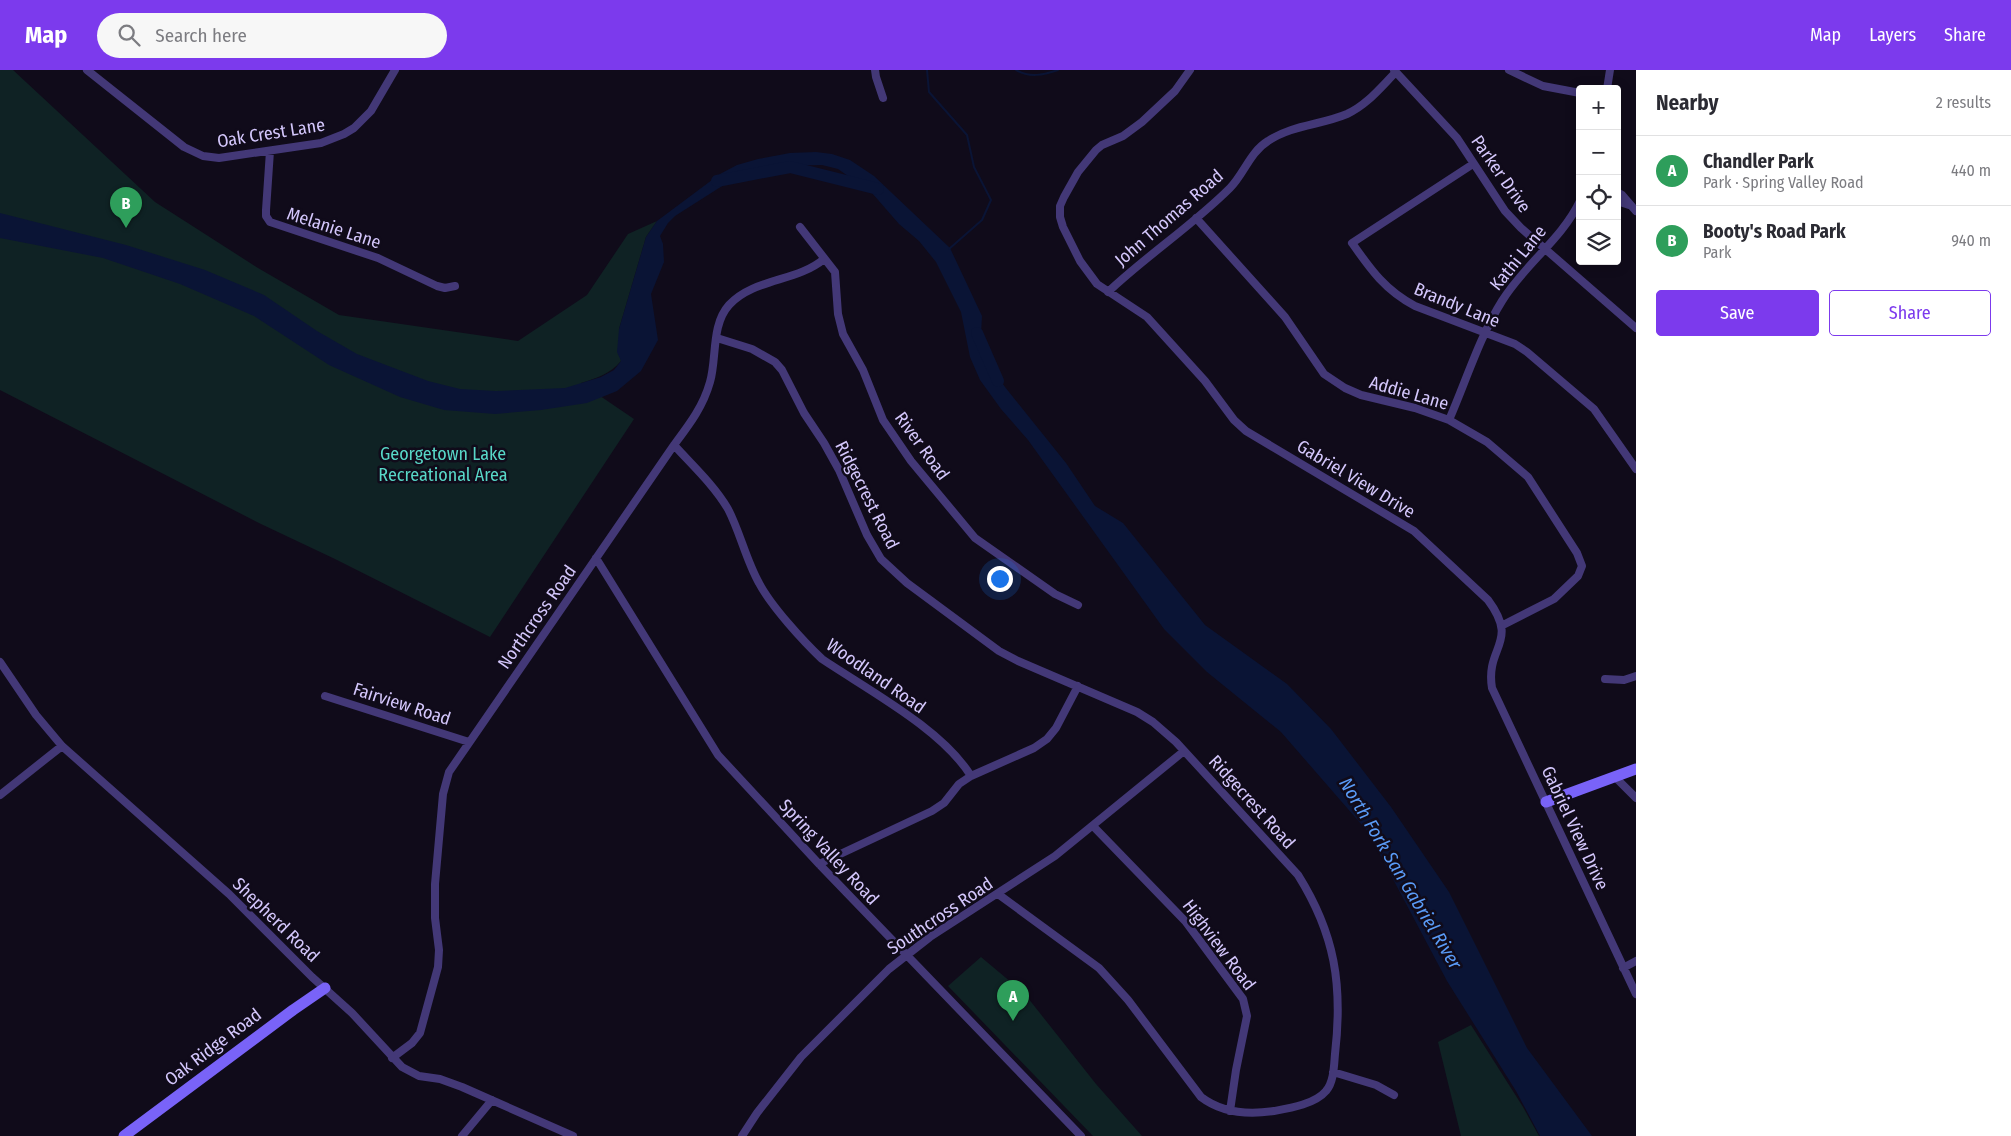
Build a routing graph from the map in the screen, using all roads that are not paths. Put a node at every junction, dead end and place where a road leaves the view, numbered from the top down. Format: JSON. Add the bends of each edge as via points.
{"nodes":[{"id":1,"x":395,"y":70,"type":"edge"},
{"id":2,"x":875,"y":70,"type":"edge"},
{"id":3,"x":1190,"y":70,"type":"edge"},
{"id":4,"x":1509,"y":70,"type":"edge"},
{"id":5,"x":1610,"y":70,"type":"edge"},
{"id":6,"x":89,"y":71,"type":"edge"},
{"id":7,"x":1395,"y":71,"type":"edge"},
{"id":8,"x":1608,"y":85,"type":"edge"},
{"id":9,"x":1576,"y":91,"type":"edge"},
{"id":10,"x":883,"y":98,"type":"dead end"},
{"id":11,"x":270,"y":151,"type":"junction"},
{"id":12,"x":1473,"y":164,"type":"junction"},
{"id":13,"x":1621,"y":194,"type":"edge"},
{"id":14,"x":1621,"y":203,"type":"edge"},
{"id":15,"x":1576,"y":208,"type":"edge"},
{"id":16,"x":1633,"y":208,"type":"edge"},
{"id":17,"x":1196,"y":218,"type":"junction"},
{"id":18,"x":800,"y":227,"type":"dead end"},
{"id":19,"x":1544,"y":250,"type":"junction"},
{"id":20,"x":824,"y":259,"type":"junction"},
{"id":21,"x":455,"y":286,"type":"dead end"},
{"id":22,"x":1108,"y":292,"type":"junction"},
{"id":23,"x":1636,"y":328,"type":"edge"},
{"id":24,"x":1486,"y":334,"type":"junction"},
{"id":25,"x":717,"y":338,"type":"junction"},
{"id":26,"x":1449,"y":420,"type":"junction"},
{"id":27,"x":674,"y":445,"type":"junction"},
{"id":28,"x":1636,"y":469,"type":"edge"},
{"id":29,"x":596,"y":558,"type":"junction"},
{"id":30,"x":1078,"y":605,"type":"dead end"},
{"id":31,"x":1503,"y":625,"type":"junction"},
{"id":32,"x":0,"y":662,"type":"edge"},
{"id":33,"x":1636,"y":676,"type":"edge"},
{"id":34,"x":1605,"y":679,"type":"dead end"},
{"id":35,"x":1078,"y":686,"type":"junction"},
{"id":36,"x":325,"y":696,"type":"dead end"},
{"id":37,"x":469,"y":742,"type":"junction"},
{"id":38,"x":62,"y":746,"type":"junction"},
{"id":39,"x":1184,"y":751,"type":"junction"},
{"id":40,"x":1636,"y":769,"type":"edge"},
{"id":41,"x":971,"y":776,"type":"junction"},
{"id":42,"x":1614,"y":776,"type":"junction"},
{"id":43,"x":0,"y":795,"type":"edge"},
{"id":44,"x":1636,"y":798,"type":"edge"},
{"id":45,"x":1546,"y":802,"type":"junction"},
{"id":46,"x":1093,"y":826,"type":"junction"},
{"id":47,"x":819,"y":864,"type":"junction"},
{"id":48,"x":998,"y":894,"type":"junction"},
{"id":49,"x":906,"y":955,"type":"junction"},
{"id":50,"x":1636,"y":961,"type":"edge"},
{"id":51,"x":1623,"y":968,"type":"junction"},
{"id":52,"x":326,"y":988,"type":"junction"},
{"id":53,"x":1636,"y":994,"type":"edge"},
{"id":54,"x":392,"y":1058,"type":"junction"},
{"id":55,"x":1333,"y":1072,"type":"junction"},
{"id":56,"x":1394,"y":1095,"type":"dead end"},
{"id":57,"x":492,"y":1100,"type":"junction"},
{"id":58,"x":1230,"y":1111,"type":"junction"},
{"id":59,"x":124,"y":1136,"type":"edge"},
{"id":60,"x":462,"y":1136,"type":"edge"},
{"id":61,"x":573,"y":1136,"type":"edge"},
{"id":62,"x":742,"y":1136,"type":"edge"},
{"id":63,"x":1080,"y":1136,"type":"edge"}],
"edges":[{"from":1,"to":11,"type":"street","name":"Oak Crest Lane","via":[[374,106],[354,128],[321,143]]},
{"from":2,"to":10,"type":"street"},
{"from":3,"to":22,"type":"street","name":"Gabriel View Drive","via":[[1175,91],[1142,122],[1096,150],[1078,172],[1060,206],[1061,222],[1080,261],[1097,284]]},
{"from":4,"to":9,"type":"street","via":[[1543,86]]},
{"from":5,"to":8,"type":"street"},
{"from":6,"to":11,"type":"street","name":"Oak Crest Lane","via":[[193,152],[219,158]]},
{"from":7,"to":12,"type":"street","name":"Parker Drive","via":[[1457,138]]},
{"from":7,"to":17,"type":"street","name":"John Thomas Road","via":[[1361,106],[1345,114],[1299,126],[1266,142],[1232,186]]},
{"from":11,"to":21,"type":"street","name":"Melanie Lane","via":[[266,216],[270,222],[378,258],[437,286]]},
{"from":12,"to":19,"type":"street","name":"Parker Drive","via":[[1505,211]]},
{"from":12,"to":24,"type":"street","name":"Brandy Lane","via":[[1352,243],[1390,291]]},
{"from":13,"to":16,"type":"street"},
{"from":14,"to":16,"type":"street"},
{"from":15,"to":19,"type":"street","name":"Kathi Lane"},
{"from":17,"to":22,"type":"street","name":"John Thomas Road"},
{"from":17,"to":26,"type":"street","name":"Addie Lane","via":[[1285,317],[1324,374],[1361,395]]},
{"from":18,"to":20,"type":"street","name":"River Road"},
{"from":19,"to":23,"type":"street","name":"Parker Drive"},
{"from":19,"to":24,"type":"street","name":"Kathi Lane","via":[[1503,300]]},
{"from":20,"to":25,"type":"street","name":"Northcross Road","via":[[802,272],[746,292],[722,314]]},
{"from":20,"to":30,"type":"street","name":"River Road","via":[[835,272],[843,334],[863,370],[883,420],[911,461],[975,538],[1055,594]]},
{"from":22,"to":31,"type":"street","name":"Gabriel View Drive","via":[[1147,317],[1246,431],[1418,534],[1488,600]]},
{"from":24,"to":26,"type":"street","name":"Kathi Lane"},
{"from":24,"to":28,"type":"street","name":"Brandy Lane","via":[[1515,344],[1577,393],[1594,409]]},
{"from":25,"to":27,"type":"street","name":"Northcross Road","via":[[704,401]]},
{"from":25,"to":35,"type":"street","name":"Ridgecrest Road","via":[[761,353],[782,370],[839,470],[874,548],[889,568],[999,650]]},
{"from":26,"to":31,"type":"street","name":"Addie Lane","via":[[1487,442],[1528,477],[1582,563],[1578,576],[1554,599]]},
{"from":27,"to":29,"type":"street","name":"Northcross Road"},
{"from":27,"to":41,"type":"street","name":"Woodland Road","via":[[722,499],[758,582],[813,650],[919,723],[963,762]]},
{"from":29,"to":37,"type":"street","name":"Northcross Road"},
{"from":29,"to":47,"type":"street","name":"Spring Valley Road","via":[[718,755]]},
{"from":31,"to":45,"type":"street","name":"Gabriel View Drive","via":[[1501,643],[1491,670],[1492,688]]},
{"from":32,"to":38,"type":"street","name":"Shepherd Road","via":[[36,715]]},
{"from":33,"to":34,"type":"street","via":[[1624,680]]},
{"from":35,"to":39,"type":"street","name":"Ridgecrest Road","via":[[1145,717]]},
{"from":35,"to":41,"type":"street","via":[[1047,739]]},
{"from":36,"to":37,"type":"street","name":"Fairview Road"},
{"from":37,"to":54,"type":"street","name":"Northcross Road","via":[[449,772],[443,794],[435,901],[437,972],[420,1033]]},
{"from":38,"to":43,"type":"street"},
{"from":38,"to":52,"type":"street","name":"Shepherd Road","via":[[229,894]]},
{"from":39,"to":46,"type":"street","name":"Southcross Road"},
{"from":39,"to":55,"type":"street","name":"Ridgecrest Road","via":[[1298,875],[1322,918],[1337,976],[1339,1012]]},
{"from":40,"to":42,"type":"street"},
{"from":41,"to":47,"type":"street","via":[[932,811]]},
{"from":42,"to":44,"type":"street"},
{"from":42,"to":45,"type":"street"},
{"from":45,"to":51,"type":"street","name":"Gabriel View Drive"},
{"from":46,"to":48,"type":"street","name":"Southcross Road"},
{"from":46,"to":58,"type":"street","name":"Highview Road","via":[[1186,922],[1243,999],[1246,1016]]},
{"from":47,"to":49,"type":"street","name":"Spring Valley Road"},
{"from":48,"to":49,"type":"street","name":"Southcross Road"},
{"from":48,"to":58,"type":"street","name":"Ridgecrest Road","via":[[1099,968],[1128,1000],[1201,1097]]},
{"from":49,"to":62,"type":"street","name":"Southcross Road","via":[[801,1057]]},
{"from":49,"to":63,"type":"street","name":"Spring Valley Road"},
{"from":50,"to":51,"type":"street"},
{"from":51,"to":53,"type":"street","name":"Gabriel View Drive"},
{"from":52,"to":54,"type":"street","name":"Shepherd Road"},
{"from":52,"to":59,"type":"street","name":"Oak Ridge Road"},
{"from":54,"to":57,"type":"street","name":"Shepherd Road","via":[[410,1072],[451,1082]]},
{"from":55,"to":56,"type":"street","via":[[1376,1085]]},
{"from":55,"to":58,"type":"street","name":"Ridgecrest Road","via":[[1329,1088],[1321,1096],[1291,1108],[1256,1113]]},
{"from":57,"to":60,"type":"street"},
{"from":57,"to":61,"type":"street","name":"Shepherd Road"}]}
